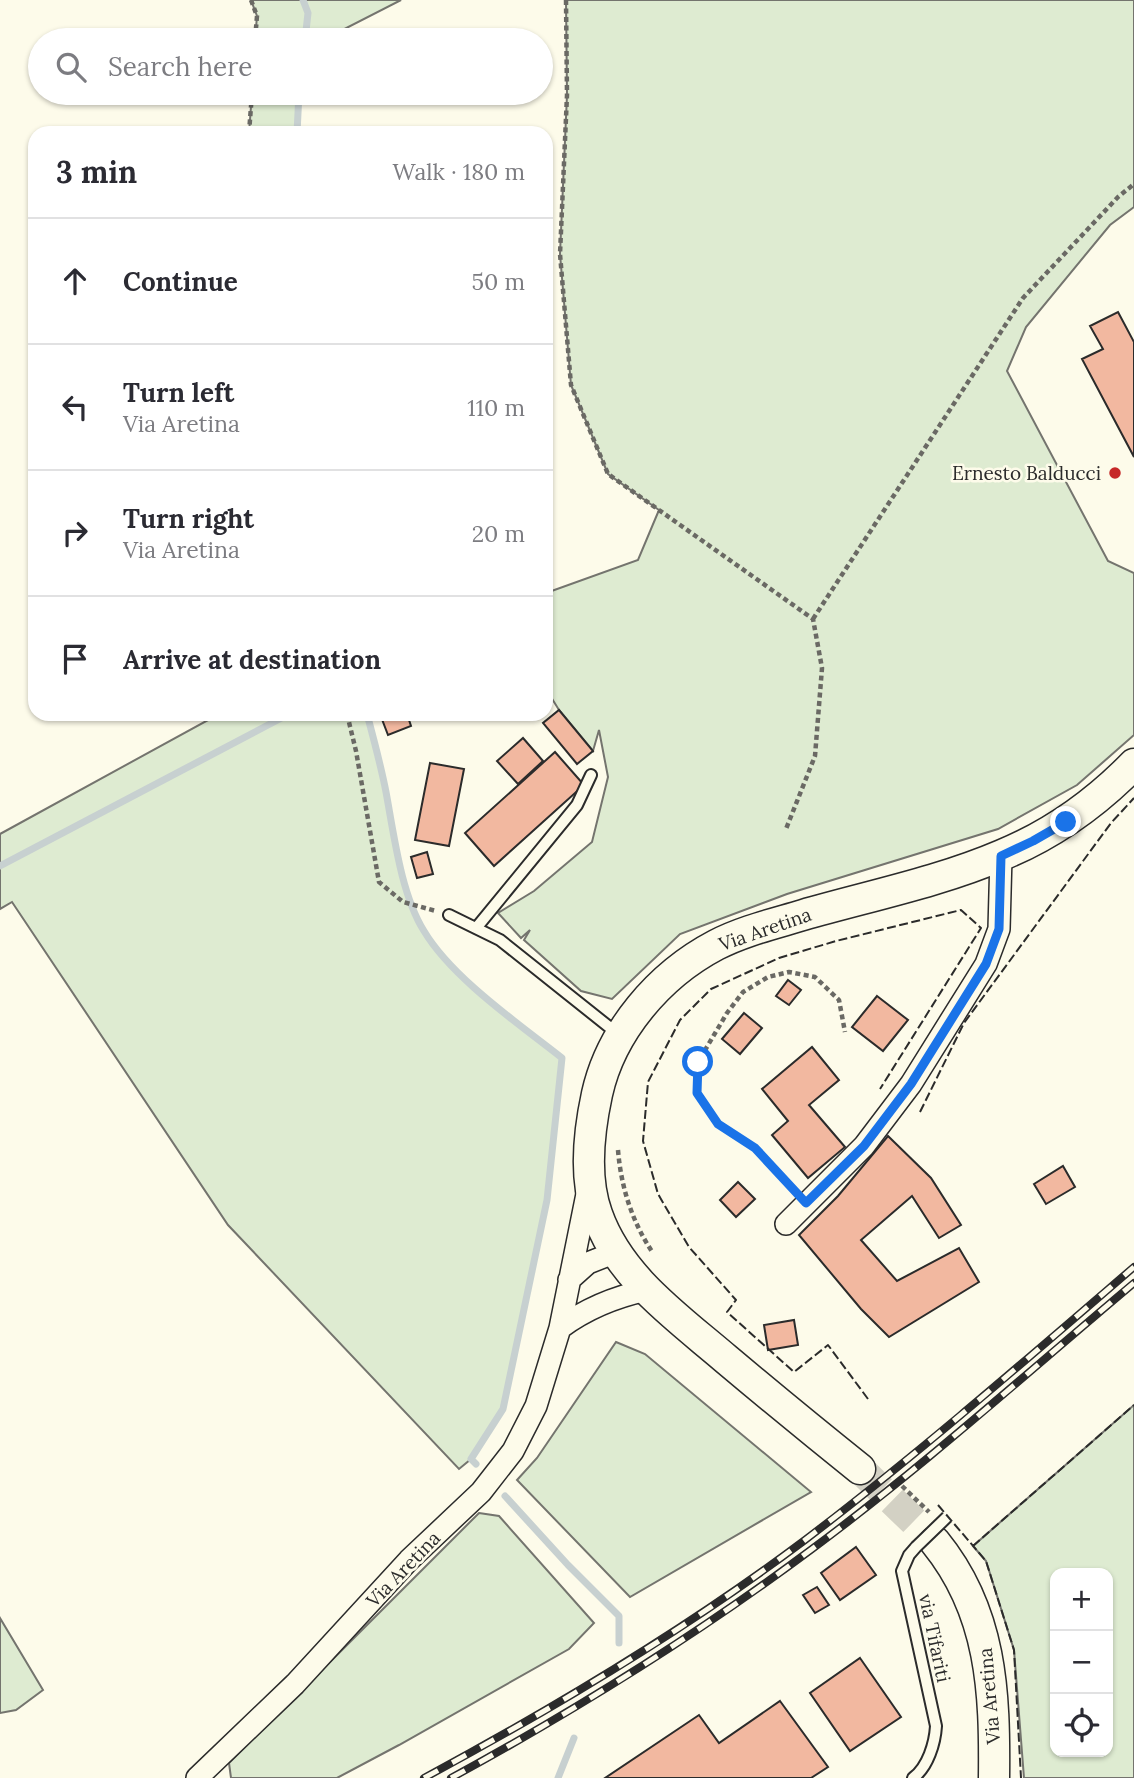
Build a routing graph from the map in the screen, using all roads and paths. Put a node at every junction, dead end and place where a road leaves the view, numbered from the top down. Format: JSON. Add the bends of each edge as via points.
{"nodes":[{"id":1,"x":251,"y":0,"type":"edge"},
{"id":2,"x":566,"y":0,"type":"edge"},
{"id":3,"x":256,"y":28,"type":"edge"},
{"id":4,"x":251,"y":105,"type":"edge"},
{"id":5,"x":250,"y":126,"type":"edge"},
{"id":6,"x":1134,"y":184,"type":"edge"},
{"id":7,"x":813,"y":619,"type":"junction"},
{"id":8,"x":348,"y":721,"type":"edge"},
{"id":9,"x":1134,"y":764,"type":"edge"},
{"id":10,"x":591,"y":775,"type":"dead end"},
{"id":11,"x":786,"y":829,"type":"dead end"},
{"id":12,"x":1001,"y":856,"type":"junction"},
{"id":13,"x":449,"y":915,"type":"joint"},
{"id":14,"x":477,"y":927,"type":"junction"},
{"id":15,"x":845,"y":1032,"type":"dead end"},
{"id":16,"x":620,"y":1036,"type":"junction"},
{"id":17,"x":618,"y":1142,"type":"dead end"},
{"id":18,"x":590,"y":1177,"type":"junction"},
{"id":19,"x":806,"y":1203,"type":"junction"},
{"id":20,"x":786,"y":1224,"type":"dead end"},
{"id":21,"x":615,"y":1252,"type":"junction"},
{"id":22,"x":656,"y":1258,"type":"dead end"},
{"id":23,"x":569,"y":1280,"type":"junction"},
{"id":24,"x":647,"y":1290,"type":"junction"},
{"id":25,"x":559,"y":1328,"type":"junction"},
{"id":26,"x":859,"y":1469,"type":"tunnel mouth"},
{"id":27,"x":933,"y":1535,"type":"joint"},
{"id":28,"x":197,"y":1778,"type":"edge"},
{"id":29,"x":913,"y":1778,"type":"edge"},
{"id":30,"x":994,"y":1778,"type":"edge"}],
"edges":[{"from":1,"to":3,"type":"path"},
{"from":2,"to":7,"type":"path","via":[[560,254],[571,384],[608,474]]},
{"from":4,"to":5,"type":"path"},
{"from":6,"to":7,"type":"path","via":[[1023,298]]},
{"from":7,"to":11,"type":"path","via":[[822,668],[815,756]]},
{"from":8,"to":13,"type":"path","via":[[379,882],[403,902]]},
{"from":9,"to":12,"type":"street","name":"Via Aretina","via":[[1074,816]]},
{"from":10,"to":14,"type":"lane","via":[[577,805]]},
{"from":12,"to":16,"type":"street","name":"Via Aretina","via":[[730,938],[671,976]]},
{"from":12,"to":19,"type":"street","via":[[999,929],[986,964],[911,1084],[864,1146]]},
{"from":13,"to":14,"type":"lane"},
{"from":14,"to":16,"type":"lane","via":[[500,940]]},
{"from":15,"to":19,"type":"path","via":[[839,1000],[815,977],[789,972],[768,977],[743,992],[698,1062],[697,1093],[718,1124],[755,1148]]},
{"from":16,"to":18,"type":"street","name":"Via Aretina","via":[[596,1099]]},
{"from":17,"to":22,"type":"path","via":[[628,1203]]},
{"from":18,"to":21,"type":"street","name":"Via Aretina","via":[[596,1212]]},
{"from":18,"to":23,"type":"street","name":"Via Aretina"},
{"from":19,"to":20,"type":"street"},
{"from":21,"to":23,"type":"street","via":[[588,1263]]},
{"from":21,"to":24,"type":"street","name":"Via Aretina"},
{"from":23,"to":25,"type":"street","name":"Via Aretina"},
{"from":24,"to":25,"type":"street","via":[[589,1308]]},
{"from":24,"to":26,"type":"street","name":"Via Aretina"},
{"from":25,"to":28,"type":"street","name":"Via Aretina","via":[[536,1405],[513,1451],[481,1492]]},
{"from":27,"to":29,"type":"lane","name":"via Tifariti","via":[[909,1555],[902,1571],[936,1726],[935,1742]]},
{"from":27,"to":30,"type":"street","name":"Via Aretina","via":[[958,1574],[985,1643],[992,1686]]}]}
